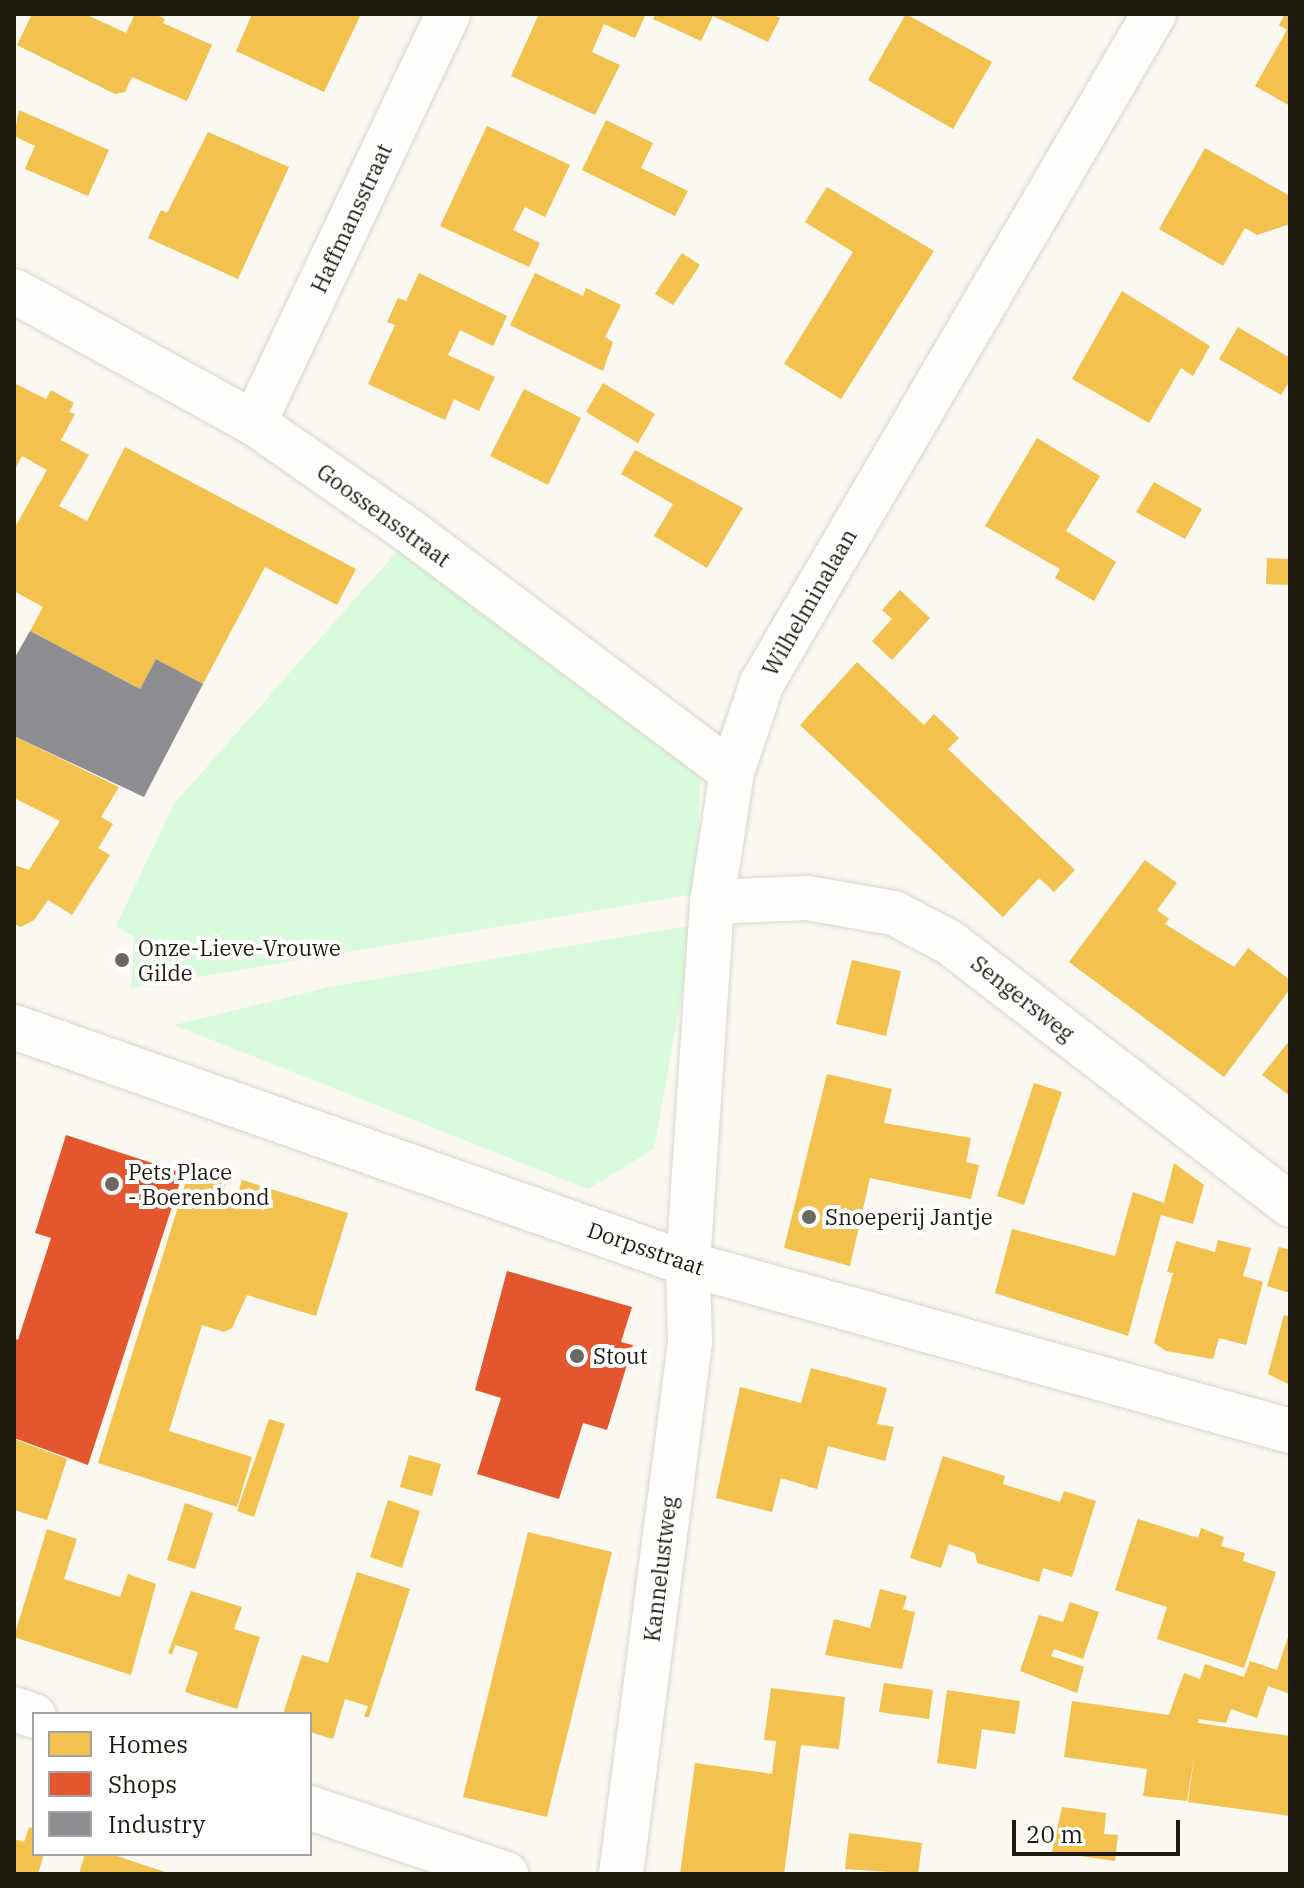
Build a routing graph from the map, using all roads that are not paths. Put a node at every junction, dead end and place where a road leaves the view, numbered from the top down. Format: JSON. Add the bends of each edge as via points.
{"nodes":[{"id":1,"x":448,"y":14,"type":"edge"},
{"id":2,"x":1154,"y":14,"type":"edge"},
{"id":3,"x":14,"y":291,"type":"edge"},
{"id":4,"x":254,"y":423,"type":"junction"},
{"id":5,"x":732,"y":772,"type":"junction"},
{"id":6,"x":712,"y":902,"type":"junction"},
{"id":7,"x":14,"y":1027,"type":"edge"},
{"id":8,"x":1290,"y":1205,"type":"edge"},
{"id":9,"x":688,"y":1264,"type":"junction"},
{"id":10,"x":1290,"y":1431,"type":"edge"},
{"id":11,"x":312,"y":1809,"type":"edge"},
{"id":12,"x":506,"y":1874,"type":"edge"},
{"id":13,"x":621,"y":1874,"type":"edge"}],
"edges":[{"from":1,"to":4,"type":"street","name":"Haffmansstraat"},
{"from":2,"to":5,"type":"street","name":"Wilhelminalaan","via":[[762,683]]},
{"from":3,"to":4,"type":"street","name":"Goossensstraat"},
{"from":4,"to":5,"type":"street","name":"Goossensstraat","via":[[420,539]]},
{"from":5,"to":6,"type":"street","name":"Wilhelminalaan"},
{"from":6,"to":8,"type":"street","name":"Sengersweg","via":[[821,901],[894,913],[949,942]]},
{"from":6,"to":9,"type":"street","name":"Wilhelminalaan"},
{"from":7,"to":9,"type":"street","name":"Dorpsstraat"},
{"from":9,"to":10,"type":"street","name":"Dorpsstraat"},
{"from":9,"to":13,"type":"street","name":"Kannelustweg","via":[[690,1343]]},
{"from":11,"to":12,"type":"street"}]}
